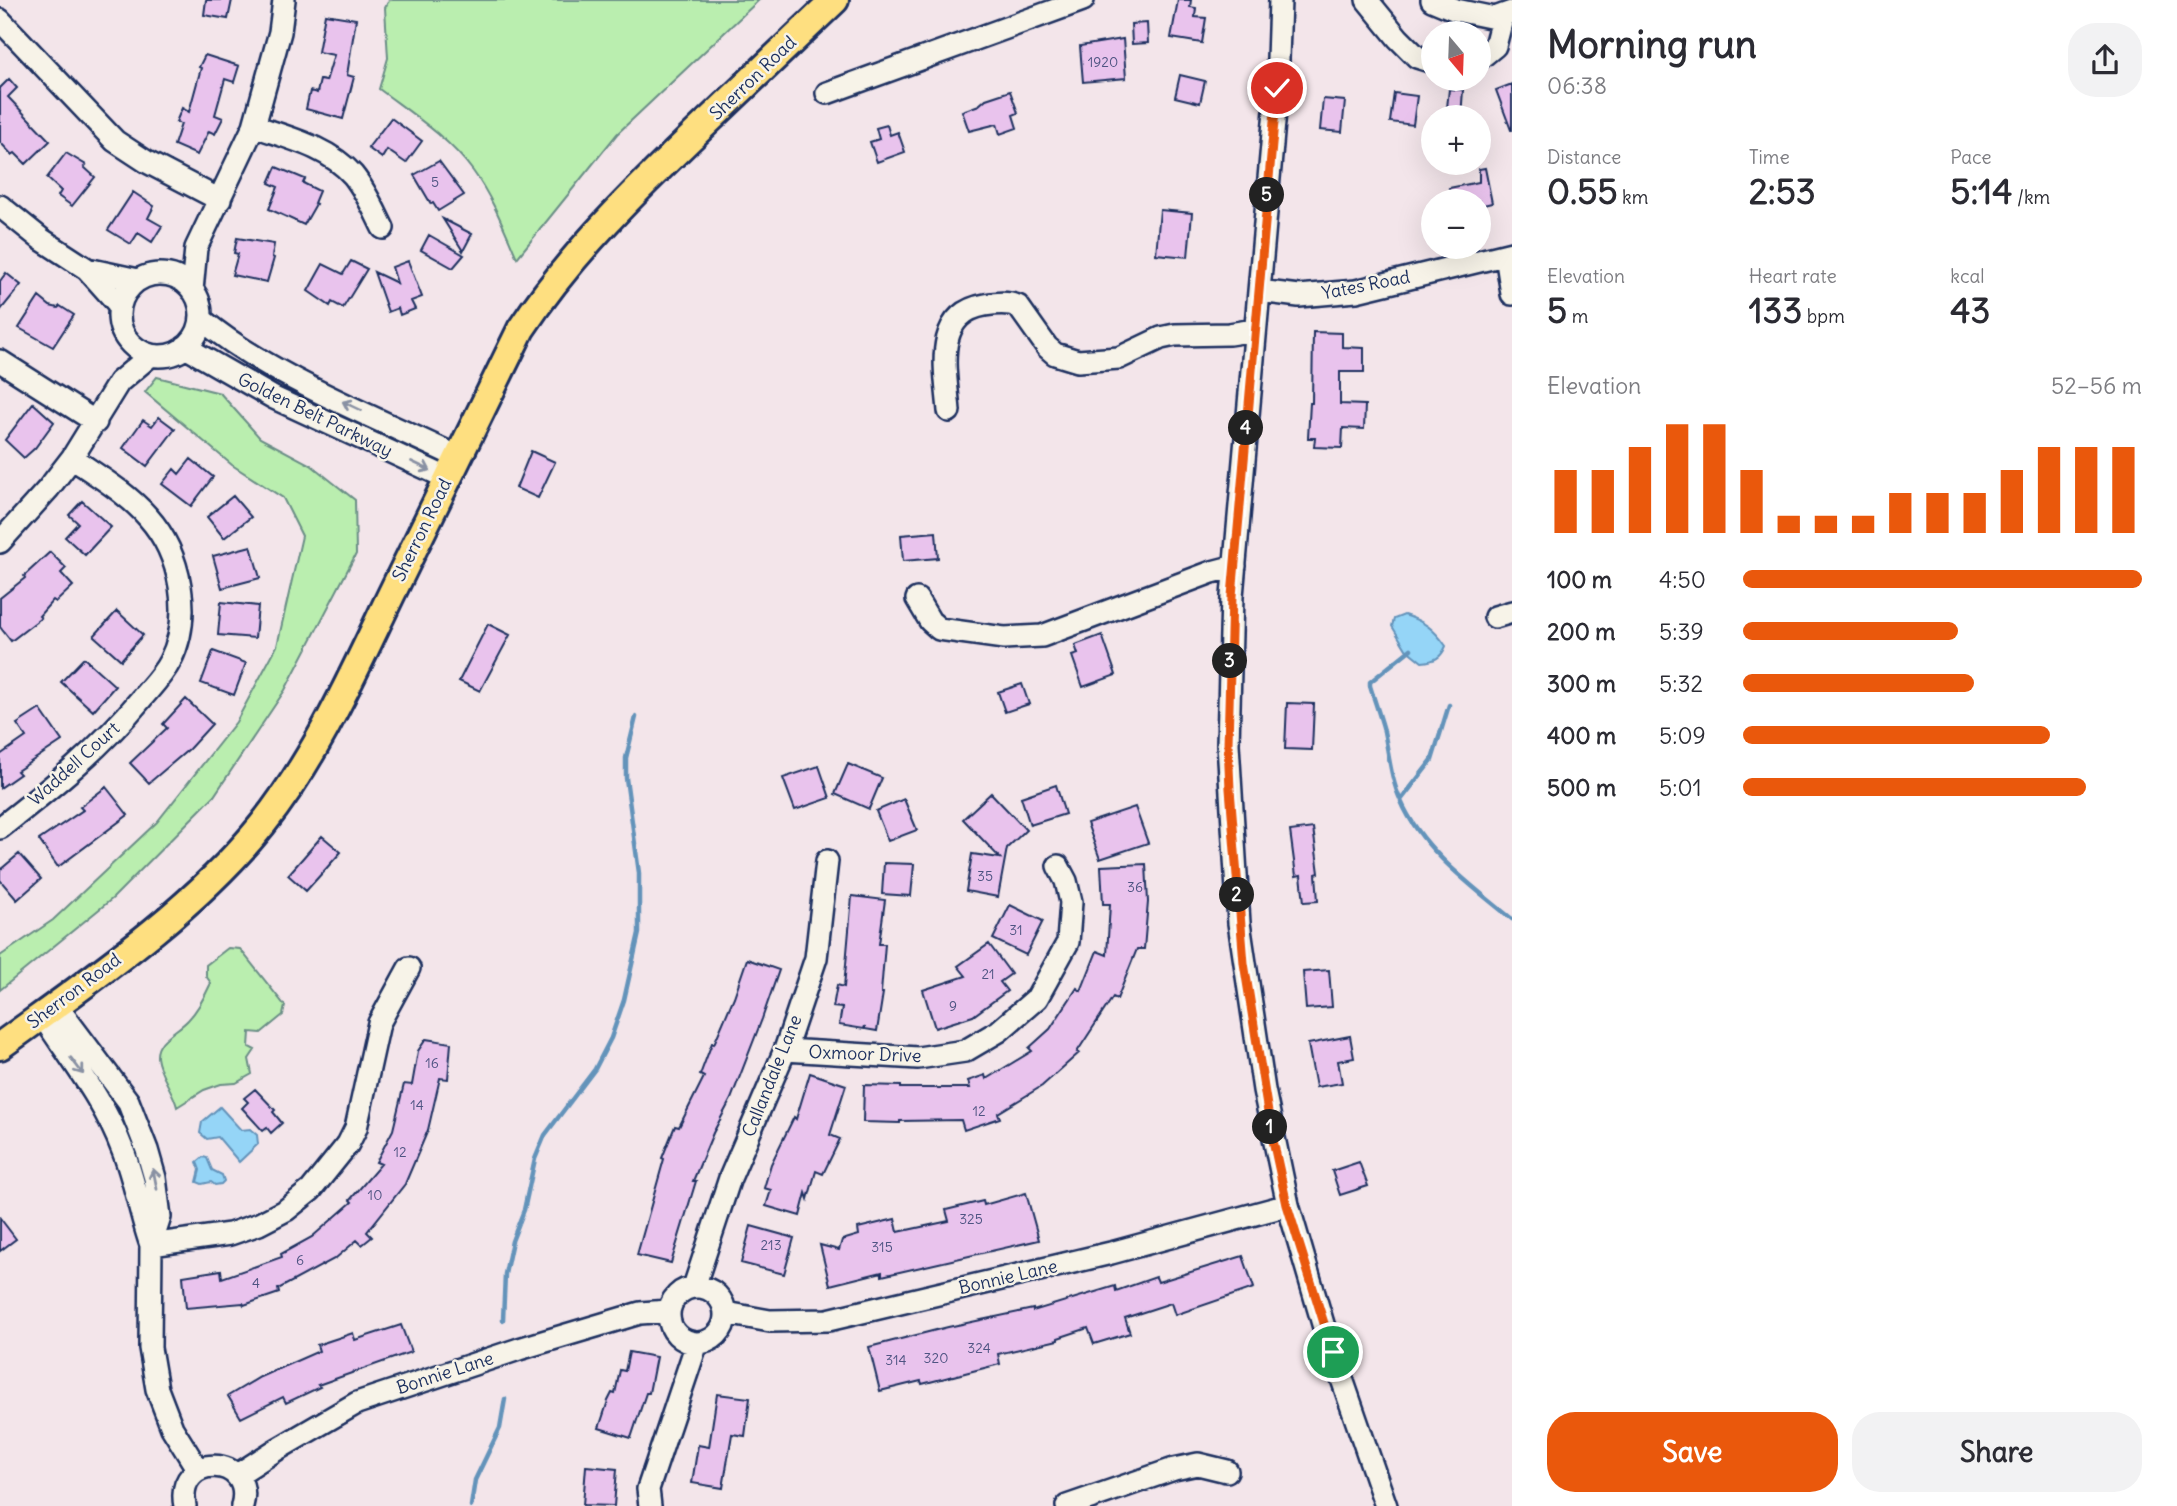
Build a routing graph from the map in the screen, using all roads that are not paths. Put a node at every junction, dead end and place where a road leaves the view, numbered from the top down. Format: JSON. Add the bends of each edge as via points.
{"nodes":[{"id":1,"x":284,"y":0,"type":"edge"},
{"id":2,"x":835,"y":0,"type":"edge"},
{"id":3,"x":1083,"y":0,"type":"edge"},
{"id":4,"x":1280,"y":0,"type":"edge"},
{"id":5,"x":1367,"y":0,"type":"edge"},
{"id":6,"x":1432,"y":0,"type":"edge"},
{"id":7,"x":1507,"y":14,"type":"edge"},
{"id":8,"x":0,"y":20,"type":"edge"},
{"id":9,"x":1491,"y":49,"type":"edge"},
{"id":10,"x":1421,"y":58,"type":"edge"},
{"id":11,"x":827,"y":93,"type":"dead end"},
{"id":12,"x":254,"y":127,"type":"junction"},
{"id":13,"x":220,"y":200,"type":"junction"},
{"id":14,"x":0,"y":206,"type":"edge"},
{"id":15,"x":383,"y":228,"type":"dead end"},
{"id":16,"x":196,"y":248,"type":"junction"},
{"id":17,"x":1509,"y":254,"type":"edge"},
{"id":18,"x":87,"y":269,"type":"junction"},
{"id":19,"x":163,"y":274,"type":"junction"},
{"id":20,"x":138,"y":280,"type":"junction"},
{"id":21,"x":192,"y":290,"type":"junction"},
{"id":22,"x":1259,"y":291,"type":"junction"},
{"id":23,"x":1512,"y":294,"type":"edge"},
{"id":24,"x":120,"y":306,"type":"junction"},
{"id":25,"x":201,"y":318,"type":"junction"},
{"id":26,"x":1255,"y":330,"type":"junction"},
{"id":27,"x":127,"y":339,"type":"junction"},
{"id":28,"x":185,"y":347,"type":"junction"},
{"id":29,"x":151,"y":355,"type":"junction"},
{"id":30,"x":0,"y":361,"type":"edge"},
{"id":31,"x":119,"y":382,"type":"junction"},
{"id":32,"x":949,"y":411,"type":"dead end"},
{"id":33,"x":96,"y":422,"type":"junction"},
{"id":34,"x":72,"y":458,"type":"junction"},
{"id":35,"x":453,"y":468,"type":"junction"},
{"id":36,"x":0,"y":542,"type":"edge"},
{"id":37,"x":1235,"y":566,"type":"junction"},
{"id":38,"x":917,"y":599,"type":"dead end"},
{"id":39,"x":0,"y":828,"type":"edge"},
{"id":40,"x":827,"y":861,"type":"dead end"},
{"id":41,"x":1058,"y":866,"type":"dead end"},
{"id":42,"x":408,"y":968,"type":"dead end"},
{"id":43,"x":49,"y":1010,"type":"junction"},
{"id":44,"x":0,"y":1046,"type":"edge"},
{"id":45,"x":785,"y":1050,"type":"junction"},
{"id":46,"x":1287,"y":1205,"type":"junction"},
{"id":47,"x":151,"y":1245,"type":"junction"},
{"id":48,"x":694,"y":1287,"type":"junction"},
{"id":49,"x":669,"y":1311,"type":"junction"},
{"id":50,"x":726,"y":1313,"type":"junction"},
{"id":51,"x":696,"y":1343,"type":"junction"},
{"id":52,"x":198,"y":1470,"type":"junction"},
{"id":53,"x":1227,"y":1471,"type":"dead end"},
{"id":54,"x":237,"y":1475,"type":"junction"},
{"id":55,"x":186,"y":1506,"type":"edge"},
{"id":56,"x":242,"y":1506,"type":"edge"},
{"id":57,"x":650,"y":1506,"type":"edge"},
{"id":58,"x":1067,"y":1506,"type":"edge"},
{"id":59,"x":1386,"y":1506,"type":"edge"}],
"edges":[{"from":1,"to":12,"type":"street"},
{"from":2,"to":35,"type":"main road","name":"Sherron Road","via":[[659,168],[547,289],[521,329]]},
{"from":3,"to":11,"type":"street"},
{"from":4,"to":22,"type":"street"},
{"from":5,"to":10,"type":"street"},
{"from":6,"to":7,"type":"street","via":[[1495,18]]},
{"from":7,"to":9,"type":"street"},
{"from":8,"to":13,"type":"street","via":[[116,141]]},
{"from":12,"to":13,"type":"street"},
{"from":12,"to":15,"type":"street","via":[[337,160],[365,192]]},
{"from":13,"to":16,"type":"street"},
{"from":14,"to":18,"type":"street"},
{"from":16,"to":19,"type":"street"},
{"from":16,"to":21,"type":"street"},
{"from":17,"to":22,"type":"street","name":"Yates Road","via":[[1356,291],[1300,296]]},
{"from":17,"to":23,"type":"street"},
{"from":18,"to":20,"type":"street"},
{"from":18,"to":24,"type":"street"},
{"from":19,"to":20,"type":"street"},
{"from":19,"to":21,"type":"street"},
{"from":20,"to":24,"type":"street"},
{"from":21,"to":25,"type":"street"},
{"from":22,"to":26,"type":"street"},
{"from":24,"to":27,"type":"street","via":[[121,329]]},
{"from":25,"to":28,"type":"street","via":[[193,340]]},
{"from":35,"to":25,"type":"street","name":"Golden Belt Parkway","one_way":true,"via":[[254,357]]},
{"from":26,"to":32,"type":"street","via":[[1175,335],[1119,358],[1078,361],[1047,347],[1018,306],[980,306],[960,317],[948,335]]},
{"from":26,"to":37,"type":"street"},
{"from":27,"to":29,"type":"street"},
{"from":27,"to":31,"type":"street"},
{"from":28,"to":29,"type":"street","via":[[163,356]]},
{"from":28,"to":35,"type":"street","name":"Golden Belt Parkway","one_way":true,"via":[[274,398]]},
{"from":29,"to":31,"type":"street"},
{"from":30,"to":33,"type":"street"},
{"from":31,"to":33,"type":"street"},
{"from":33,"to":34,"type":"street"},
{"from":34,"to":36,"type":"street"},
{"from":34,"to":39,"type":"street","name":"Waddell Court","via":[[128,498],[160,532],[181,592],[178,640],[169,662],[114,731]]},
{"from":35,"to":43,"type":"main road","name":"Sherron Road","via":[[334,711],[297,777],[261,826],[198,893]]},
{"from":37,"to":38,"type":"street","via":[[1062,630],[1027,638],[939,629]]},
{"from":37,"to":46,"type":"street","via":[[1228,744],[1239,923],[1266,1104]]},
{"from":40,"to":45,"type":"street","name":"Callandale Lane","via":[[816,958]]},
{"from":41,"to":45,"type":"street","name":"Oxmoor Drive","via":[[1071,902],[1068,942],[1037,998],[999,1031],[965,1051],[918,1058]]},
{"from":42,"to":47,"type":"street","via":[[379,1023],[356,1128],[311,1190],[286,1210],[230,1234]]},
{"from":43,"to":44,"type":"main road","name":"Sherron Road"},
{"from":43,"to":47,"type":"street","via":[[128,1101],[138,1123],[155,1178],[160,1217]]},
{"from":45,"to":48,"type":"street","name":"Callandale Lane","via":[[730,1178]]},
{"from":46,"to":50,"type":"street","name":"Bonnie Lane","via":[[1111,1253],[828,1320],[770,1321]]},
{"from":46,"to":59,"type":"street"},
{"from":47,"to":52,"type":"street","via":[[150,1348],[156,1389],[172,1428]]},
{"from":48,"to":49,"type":"street","via":[[678,1294]]},
{"from":48,"to":50,"type":"street","via":[[712,1290]]},
{"from":49,"to":51,"type":"street","via":[[673,1329]]},
{"from":49,"to":54,"type":"street","name":"Bonnie Lane","via":[[640,1314],[555,1338],[357,1403]]},
{"from":50,"to":51,"type":"street","via":[[721,1331]]},
{"from":51,"to":57,"type":"street","via":[[648,1489]]},
{"from":52,"to":54,"type":"street","via":[[218,1466]]},
{"from":52,"to":55,"type":"street","via":[[185,1486]]},
{"from":53,"to":58,"type":"street","via":[[1198,1464],[1174,1469]]},
{"from":54,"to":56,"type":"street","via":[[244,1488]]}]}
